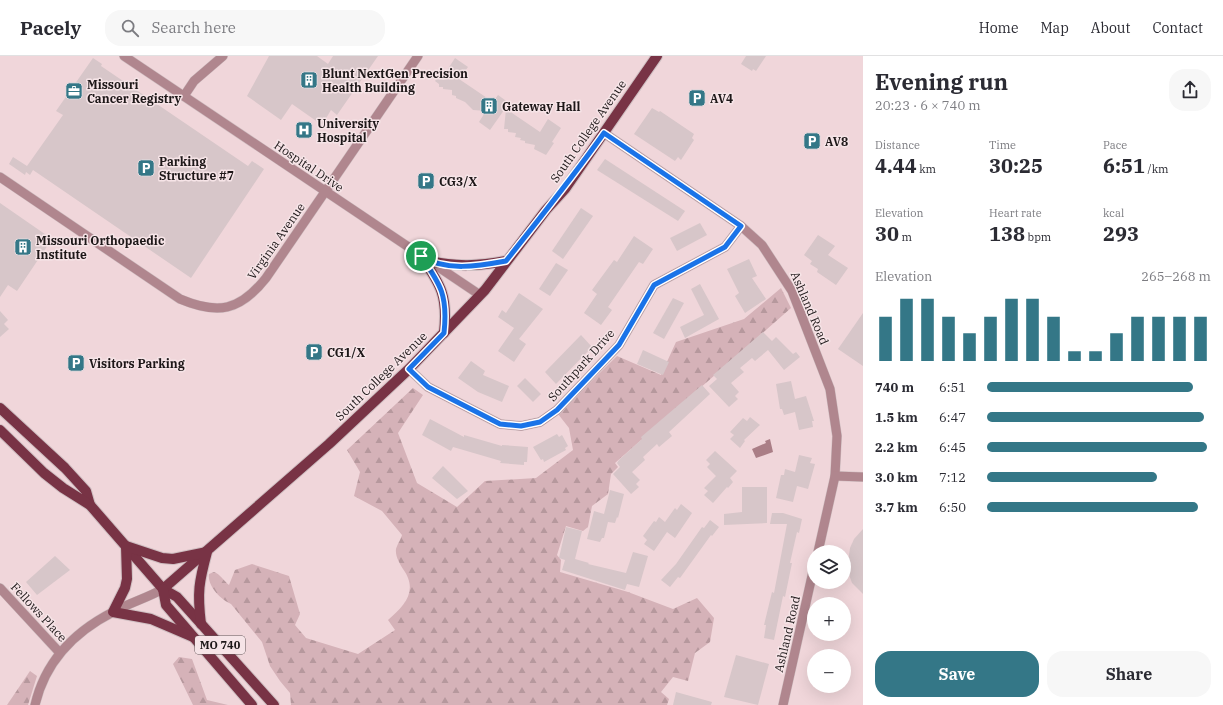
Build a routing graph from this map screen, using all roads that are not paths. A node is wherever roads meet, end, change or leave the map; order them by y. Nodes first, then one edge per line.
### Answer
1 (124, 56) edge
2 (223, 56) edge
3 (418, 56) edge
4 (657, 56) edge
5 (184, 96) junction
6 (604, 133) junction
7 (0, 177) edge
8 (325, 192) junction
9 (741, 226) junction
10 (425, 258) junction
11 (506, 261) junction
12 (480, 295) junction
13 (444, 333) junction
14 (409, 369) junction
15 (0, 408) edge
16 (0, 430) edge
17 (835, 476) junction
18 (863, 477) edge
19 (90, 505) junction
20 (820, 545) edge
21 (126, 546) junction
22 (207, 552) junction
23 (0, 588) edge
24 (164, 589) junction
25 (809, 589) edge
26 (113, 612) junction
27 (201, 624) junction
28 (193, 636) junction
29 (60, 653) junction
30 (34, 705) edge
31 (252, 705) edge
32 (274, 705) edge
33 (783, 705) edge

1 - 5 street, Hospital Drive
2 - 5 street
3 - 8 street, Virginia Avenue
4 - 6 main road, South College Avenue
5 - 8 street, Hospital Drive
6 - 9 street, Ashland Road
6 - 11 main road, South College Avenue
7 - 8 street, Virginia Avenue
8 - 10 street, Hospital Drive
9 - 14 street, Southpark Drive
9 - 17 street, Ashland Road
10 - 11 main road
10 - 12 street, Hospital Drive
10 - 13 main road
11 - 12 main road, South College Avenue
12 - 13 main road, South College Avenue
13 - 14 main road, South College Avenue
14 - 22 main road, South College Avenue
15 - 19 main road, MO 740
16 - 19 main road, MO 740
17 - 18 street
17 - 20 street, Ashland Road
19 - 21 main road, MO 740
21 - 22 main road
21 - 24 main road, MO 740
21 - 26 main road
22 - 24 main road, South College Avenue
22 - 27 main road
23 - 29 street, Fellows Place
24 - 26 street
24 - 27 main road, MO 740
24 - 28 main road, MO 740
25 - 33 street, Ashland Road
26 - 28 main road
26 - 29 street
27 - 32 main road, MO 740
28 - 31 main road, MO 740
29 - 30 street

